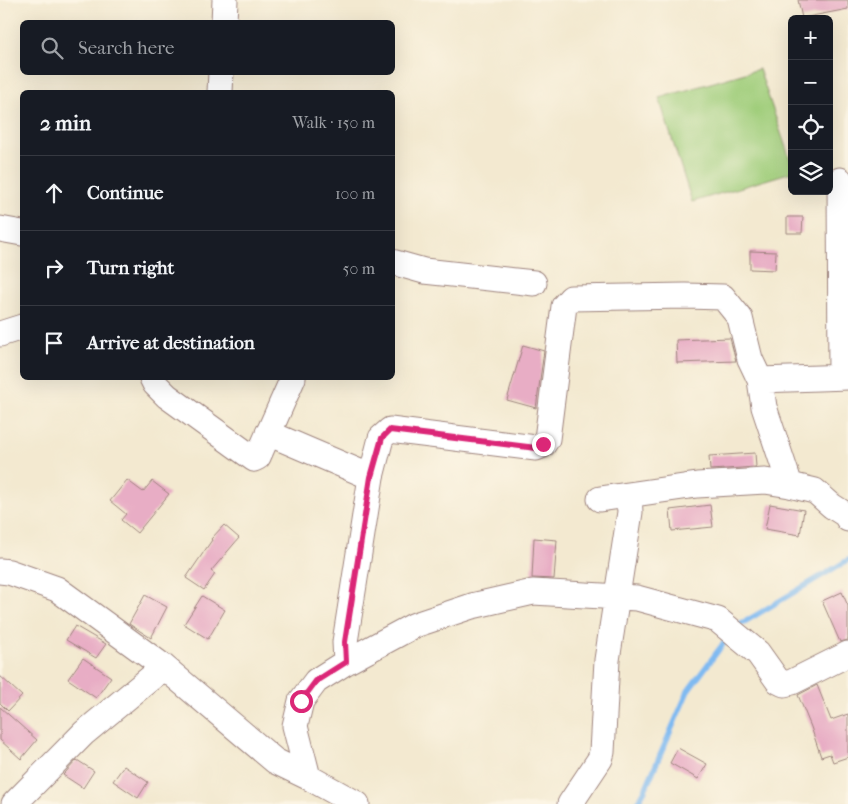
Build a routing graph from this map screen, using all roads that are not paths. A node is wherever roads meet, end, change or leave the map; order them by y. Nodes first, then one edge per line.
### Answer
1 (225, 0) edge
2 (224, 20) edge
3 (221, 75) edge
4 (220, 90) edge
5 (840, 180) dead end
6 (0, 229) edge
7 (20, 233) edge
8 (395, 263) edge
9 (534, 283) dead end
10 (20, 328) edge
11 (0, 334) edge
12 (845, 377) edge
13 (153, 380) edge
14 (292, 380) edge
15 (760, 380) junction
16 (268, 433) junction
17 (371, 477) junction
18 (790, 485) junction
19 (630, 496) junction
20 (600, 499) dead end
21 (848, 519) edge
22 (3, 577) edge
23 (617, 597) junction
24 (345, 654) junction
25 (848, 654) edge
26 (164, 667) junction
27 (304, 775) junction
28 (14, 804) edge
29 (357, 804) edge
30 (570, 804) edge

1 - 2 street
3 - 4 street
5 - 12 street
6 - 7 street
8 - 9 street
10 - 11 street
12 - 15 street
13 - 16 street
14 - 16 street
15 - 17 street
15 - 18 street
16 - 17 street
17 - 24 street
18 - 19 street
18 - 21 street
19 - 20 street
19 - 23 street
22 - 26 street
23 - 24 street
23 - 25 street
23 - 30 street
24 - 27 street
26 - 27 street
26 - 28 street
27 - 29 street

